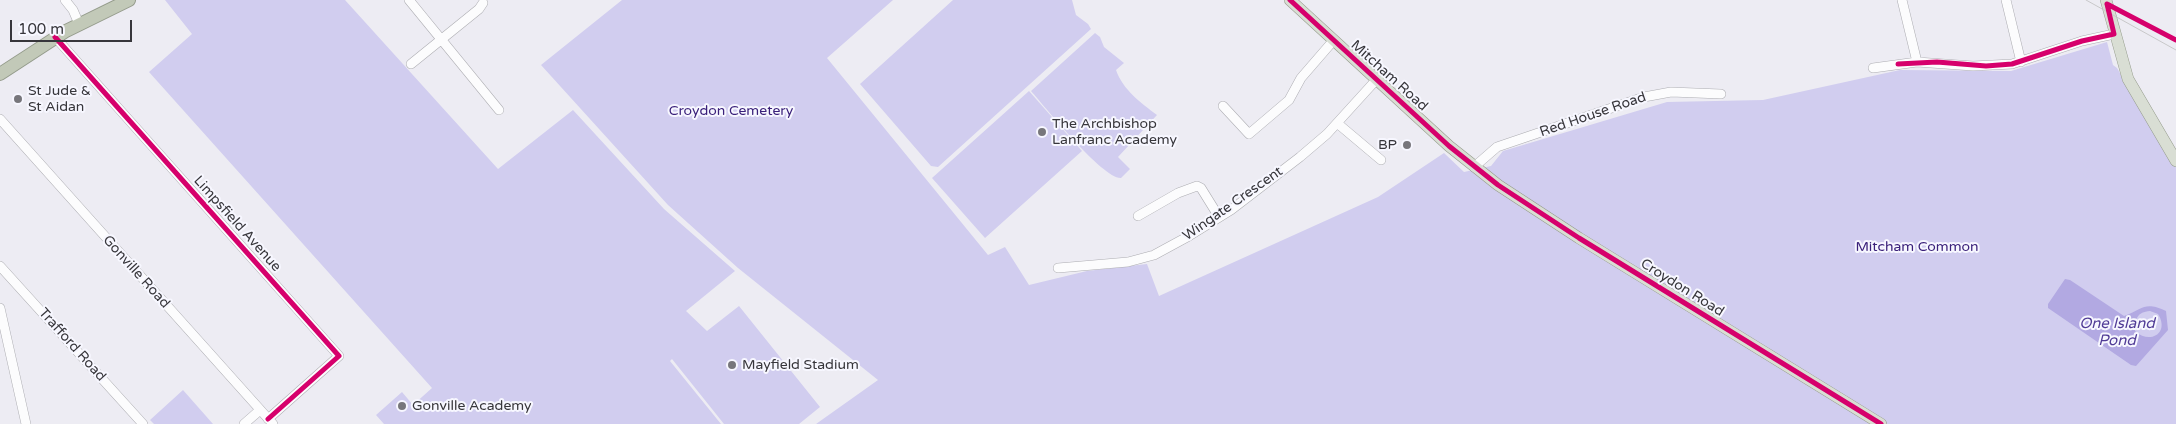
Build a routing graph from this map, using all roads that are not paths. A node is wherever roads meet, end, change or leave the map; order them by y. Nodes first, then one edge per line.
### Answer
1 (65, 0) edge
2 (129, 0) edge
3 (409, 0) edge
4 (1290, 0) edge
5 (1902, 0) edge
6 (2006, 0) edge
7 (2106, 0) edge
8 (484, 1) edge
9 (79, 24) junction
10 (2114, 34) junction
11 (55, 38) junction
12 (441, 40) junction
13 (1333, 41) junction
14 (1917, 62) junction
15 (2021, 62) junction
16 (411, 64) dead end
17 (1873, 68) dead end
18 (0, 74) edge
19 (1376, 79) junction
20 (1721, 94) dead end
21 (1224, 106) dead end
22 (499, 110) dead end
23 (0, 119) edge
24 (1337, 122) junction
25 (1381, 160) dead end
26 (2176, 161) edge
27 (1474, 167) junction
28 (1138, 216) dead end
29 (1219, 217) junction
30 (0, 266) edge
31 (1058, 268) dead end
32 (0, 308) edge
33 (260, 410) junction
34 (271, 422) edge
35 (246, 423) edge
36 (26, 424) edge
37 (143, 424) edge
38 (1880, 424) edge

1 - 9 street
2 - 9 highway
3 - 12 street
4 - 13 main road, Mitcham Road
5 - 14 street
6 - 15 street
7 - 10 main road
8 - 12 street
9 - 11 highway
10 - 15 street
10 - 26 main road
11 - 18 highway
11 - 34 street, Limpsfield Avenue
12 - 16 street
12 - 22 street
13 - 19 main road, Mitcham Road
13 - 21 street
14 - 15 street
14 - 17 street
19 - 24 street, Wingate Crescent
19 - 27 main road, Mitcham Road
20 - 27 street, Red House Road
23 - 33 street, Gonville Road
24 - 25 street
24 - 29 street, Wingate Crescent
27 - 38 main road, Croydon Road
28 - 29 street
29 - 31 street, Wingate Crescent
30 - 37 street, Trafford Road
32 - 36 street
33 - 34 street, Gonville Road
33 - 35 street

